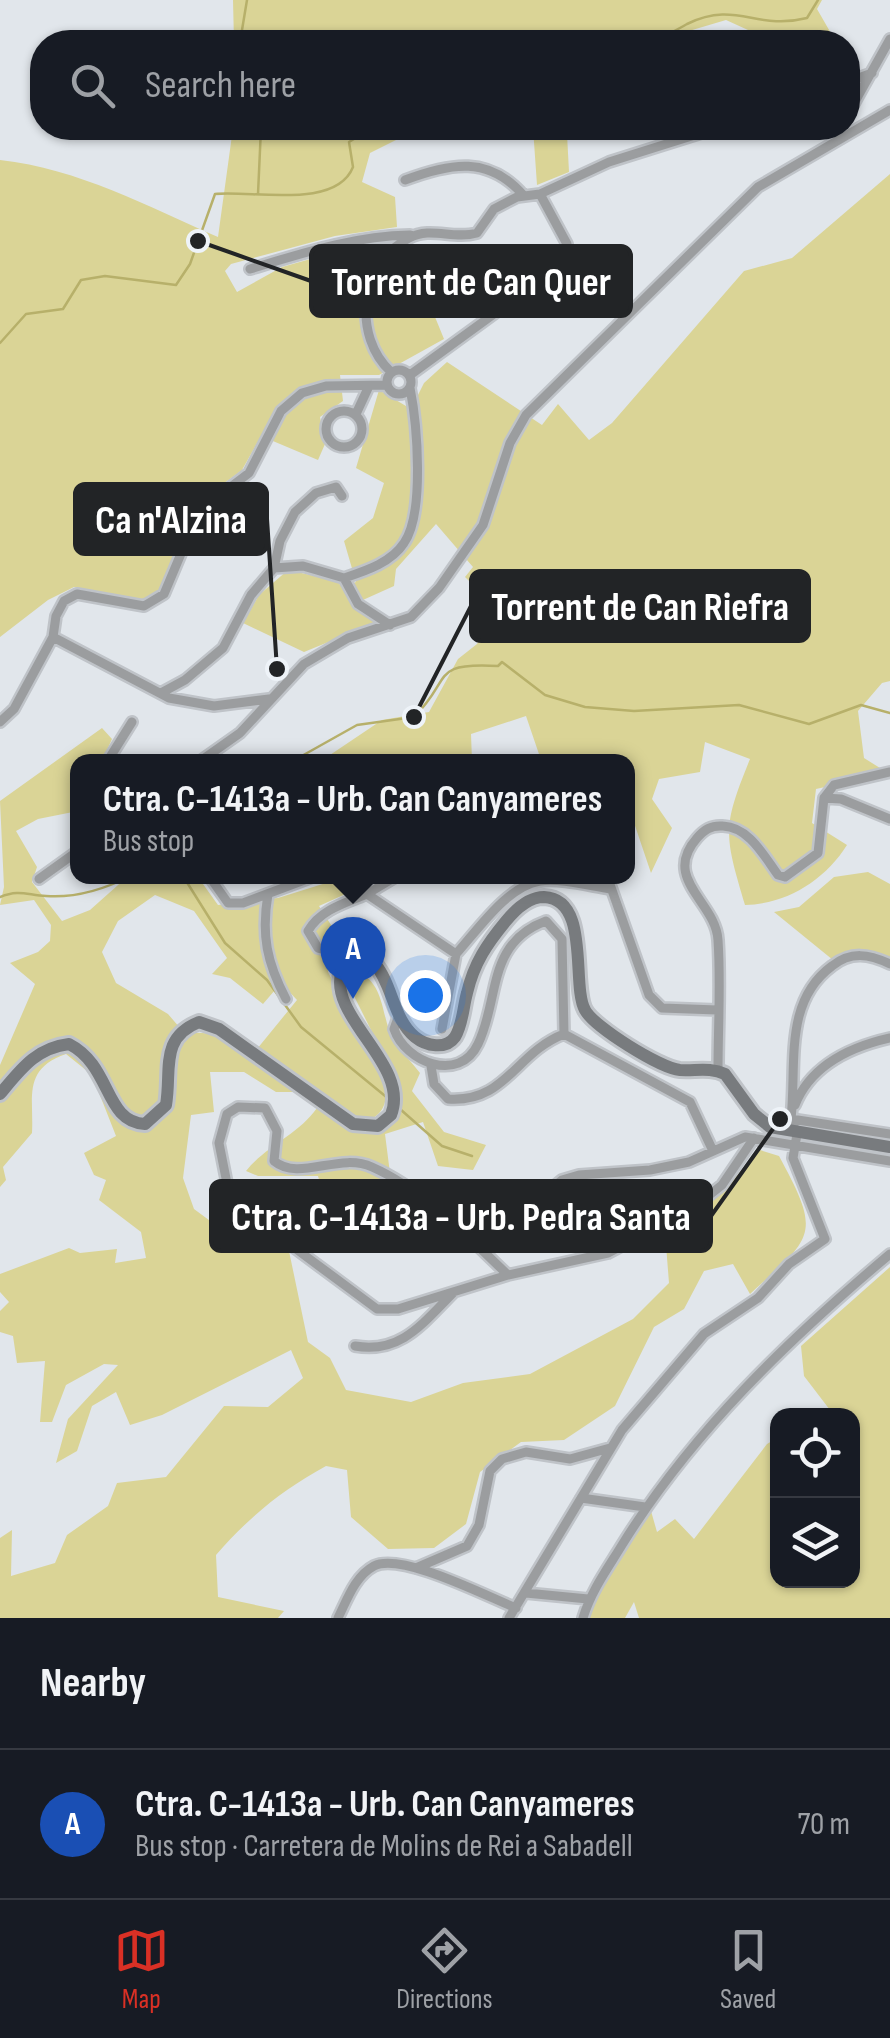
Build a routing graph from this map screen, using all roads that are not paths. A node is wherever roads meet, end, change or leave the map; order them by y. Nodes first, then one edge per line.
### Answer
1 (890, 39) edge
2 (872, 73) junction
3 (860, 78) edge
4 (860, 94) edge
5 (890, 110) edge
6 (860, 126) edge
7 (678, 140) edge
8 (835, 140) edge
9 (831, 142) joint
10 (405, 180) dead end
11 (540, 194) junction
12 (524, 196) junction
13 (418, 235) junction
14 (250, 269) dead end
15 (391, 372) junction
16 (410, 375) junction
17 (387, 384) junction
18 (368, 386) junction
19 (410, 388) junction
20 (356, 414) junction
21 (342, 496) dead end
22 (274, 568) junction
23 (344, 578) junction
24 (390, 625) junction
25 (53, 637) junction
26 (162, 694) junction
27 (272, 698) junction
28 (0, 722) edge
29 (132, 722) dead end
30 (112, 754) edge
31 (210, 754) edge
32 (890, 772) edge
33 (824, 798) junction
34 (890, 819) edge
35 (70, 857) edge
36 (39, 879) dead end
37 (215, 884) edge
38 (294, 884) edge
39 (365, 884) edge
40 (383, 884) edge
41 (532, 884) edge
42 (568, 884) edge
43 (610, 884) edge
44 (612, 889) junction
45 (268, 894) junction
46 (366, 894) junction
47 (338, 951) junction
48 (456, 954) junction
49 (360, 958) junction
50 (890, 964) edge
51 (344, 968) junction
52 (286, 1000) dead end
53 (717, 1010) junction
54 (399, 1015) junction
55 (442, 1028) dead end
56 (564, 1034) junction
57 (890, 1038) edge
58 (431, 1066) junction
59 (718, 1070) junction
60 (0, 1094) edge
61 (791, 1119) junction
62 (777, 1133) junction
63 (890, 1134) edge
64 (754, 1138) junction
65 (795, 1140) junction
66 (890, 1147) edge
67 (713, 1151) junction
68 (890, 1161) edge
69 (448, 1218) junction
70 (292, 1246) junction
71 (890, 1254) edge
72 (508, 1275) junction
73 (455, 1292) junction
74 (355, 1346) dead end
75 (610, 1448) junction
76 (581, 1498) junction
77 (645, 1508) junction
78 (416, 1568) junction
79 (526, 1592) junction
80 (588, 1600) junction
81 (516, 1608) junction
82 (339, 1618) edge
83 (509, 1618) edge
84 (583, 1618) edge

1 - 2 street
2 - 3 street
2 - 4 street
5 - 6 street
7 - 11 street
8 - 9 street
9 - 24 street
10 - 12 street
11 - 12 street
11 - 16 street
12 - 13 street
13 - 14 street
13 - 15 street
15 - 16 street
15 - 17 street
16 - 19 street
17 - 18 street
17 - 19 street
18 - 20 street
18 - 25 street
19 - 23 street
20 - 20 street
21 - 22 street
22 - 23 street
22 - 26 street
23 - 24 street
24 - 27 street
25 - 26 street
25 - 28 street
26 - 27 street
27 - 31 street
29 - 30 street
32 - 33 street
33 - 34 street
33 - 53 street
35 - 36 street
37 - 45 street
38 - 45 street
39 - 46 street
40 - 46 street
41 - 48 street
42 - 44 street
43 - 44 street
44 - 53 street
45 - 52 street
46 - 47 street
46 - 48 street
47 - 49 street
47 - 51 street
48 - 55 street
49 - 51 main road
49 - 54 main road
50 - 61 street
51 - 60 main road
53 - 59 street
54 - 58 street
54 - 59 main road
56 - 58 street
56 - 58 street
56 - 67 street
57 - 61 street
59 - 62 main road
61 - 62 street
61 - 63 street
61 - 65 street
62 - 64 street
62 - 65 main road
64 - 67 street
64 - 72 street
65 - 66 main road
65 - 68 street
65 - 75 street
67 - 69 street
69 - 70 street
69 - 70 street
69 - 72 street
70 - 73 street
71 - 77 street
72 - 73 street
73 - 74 street
75 - 76 street
75 - 78 street
76 - 77 street
76 - 79 street
77 - 80 street
78 - 81 street
78 - 82 street
79 - 80 street
79 - 81 street
80 - 84 street
81 - 83 street

